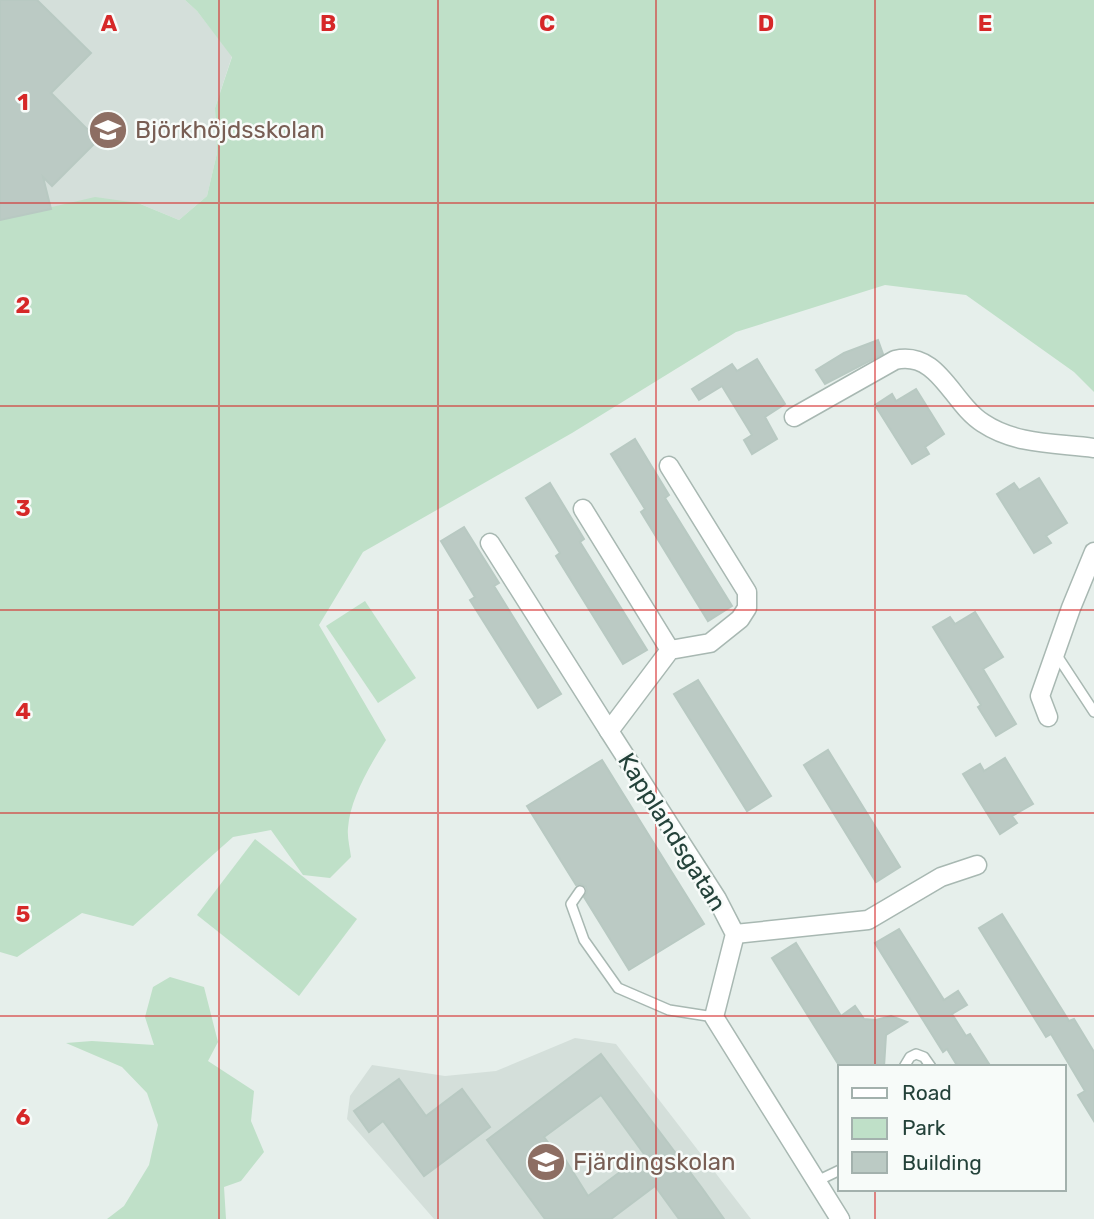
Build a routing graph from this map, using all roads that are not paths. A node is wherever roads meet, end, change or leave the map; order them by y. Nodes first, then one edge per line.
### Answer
1 (794, 417) dead end
2 (1094, 448) edge
3 (669, 466) dead end
4 (583, 509) dead end
5 (490, 543) dead end
6 (1094, 552) edge
7 (670, 650) junction
8 (1056, 654) junction
9 (1094, 712) edge
10 (1048, 717) dead end
11 (609, 731) junction
12 (977, 865) dead end
13 (580, 891) dead end
14 (735, 934) junction
15 (714, 1017) junction
16 (905, 1065) edge
17 (930, 1065) edge
18 (838, 1171) edge
19 (817, 1181) junction
20 (840, 1219) edge

1 - 2 street
3 - 7 street
4 - 7 street
5 - 11 street, Kapplandsgatan
6 - 8 street
7 - 11 street, Kapplandsgatan
8 - 9 lane
8 - 10 street
11 - 14 street, Kapplandsgatan
12 - 14 street, Kapplandsgatan
13 - 15 lane
14 - 15 street, Kapplandsgatan
15 - 19 street
16 - 17 lane
18 - 19 lane
19 - 20 street

